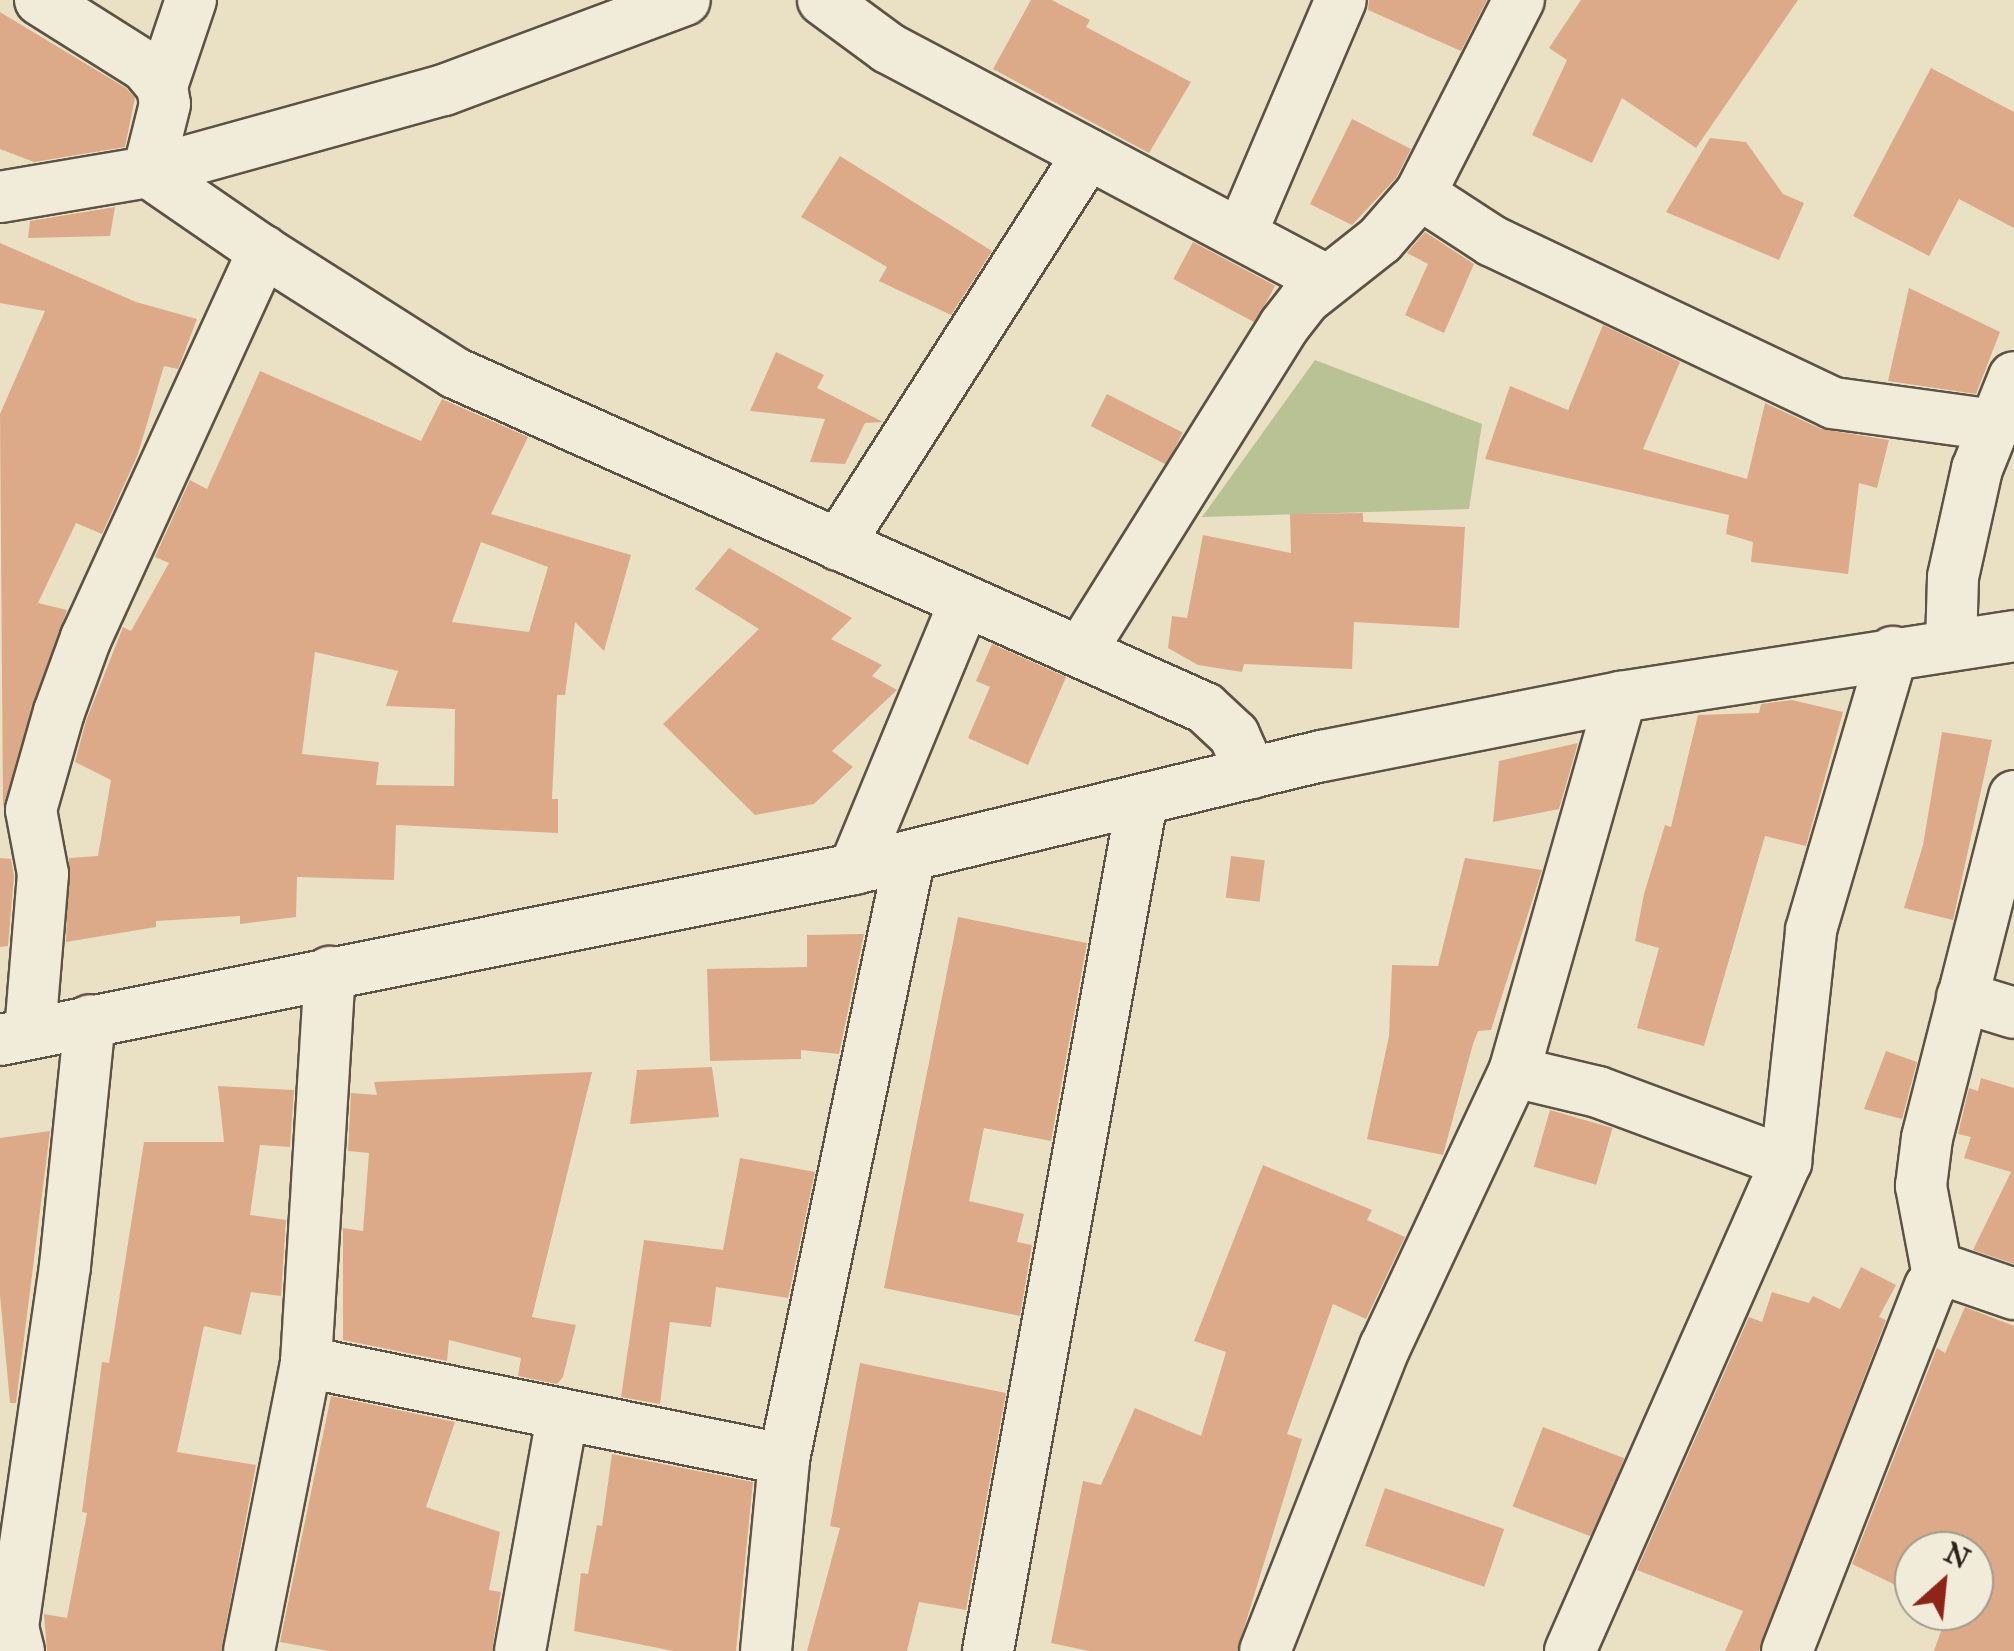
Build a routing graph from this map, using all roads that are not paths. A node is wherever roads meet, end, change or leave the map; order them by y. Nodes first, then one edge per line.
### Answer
1 (40, 0) edge
2 (192, 0) edge
3 (686, 0) edge
4 (823, 0) edge
5 (1341, 0) edge
6 (1518, 0) edge
7 (162, 86) junction
8 (1088, 154) junction
9 (148, 172) junction
10 (1420, 194) junction
11 (0, 197) edge
12 (1241, 234) junction
13 (263, 251) junction
14 (1327, 280) junction
15 (2014, 376) edge
16 (1994, 425) junction
17 (838, 545) junction
18 (965, 601) junction
19 (2014, 636) edge
20 (1951, 644) junction
21 (1081, 651) junction
22 (1893, 652) junction
23 (1621, 696) junction
24 (1251, 773) junction
25 (2014, 796) edge
26 (1142, 801) junction
27 (910, 856) junction
28 (854, 868) junction
29 (330, 972) junction
30 (1962, 997) junction
31 (2014, 1013) edge
32 (90, 1020) junction
33 (15, 1036) edge
34 (1514, 1072) junction
35 (1786, 1162) junction
36 (1938, 1276) junction
37 (2014, 1294) edge
38 (306, 1362) junction
39 (562, 1417) junction
40 (20, 1437) edge
41 (784, 1459) junction
42 (19, 1651) edge
43 (249, 1651) edge
44 (520, 1651) edge
45 (766, 1651) edge
46 (988, 1651) edge
47 (1265, 1651) edge
48 (1570, 1651) edge
49 (1787, 1651) edge

1 - 7 street
2 - 7 street
3 - 9 street
4 - 8 street
5 - 12 street
6 - 10 street
7 - 9 street
8 - 12 street
8 - 17 street
9 - 11 street
9 - 13 street
10 - 14 street
10 - 16 street
12 - 14 street
13 - 17 street
13 - 33 street
14 - 21 street
15 - 16 street
16 - 20 street
17 - 18 street
18 - 21 street
18 - 28 street
19 - 20 street
20 - 22 street
21 - 24 street
22 - 23 street
22 - 35 street
23 - 24 street
23 - 34 street
24 - 26 street
25 - 30 street
26 - 27 street
26 - 46 street
27 - 28 street
27 - 41 street
28 - 29 street
29 - 32 street
29 - 38 street
30 - 31 street
30 - 36 street
32 - 33 street
32 - 40 street
34 - 35 street
34 - 47 street
35 - 48 street
36 - 37 street
36 - 49 street
38 - 39 street
38 - 43 street
39 - 41 street
39 - 44 street
40 - 42 street
41 - 45 street

